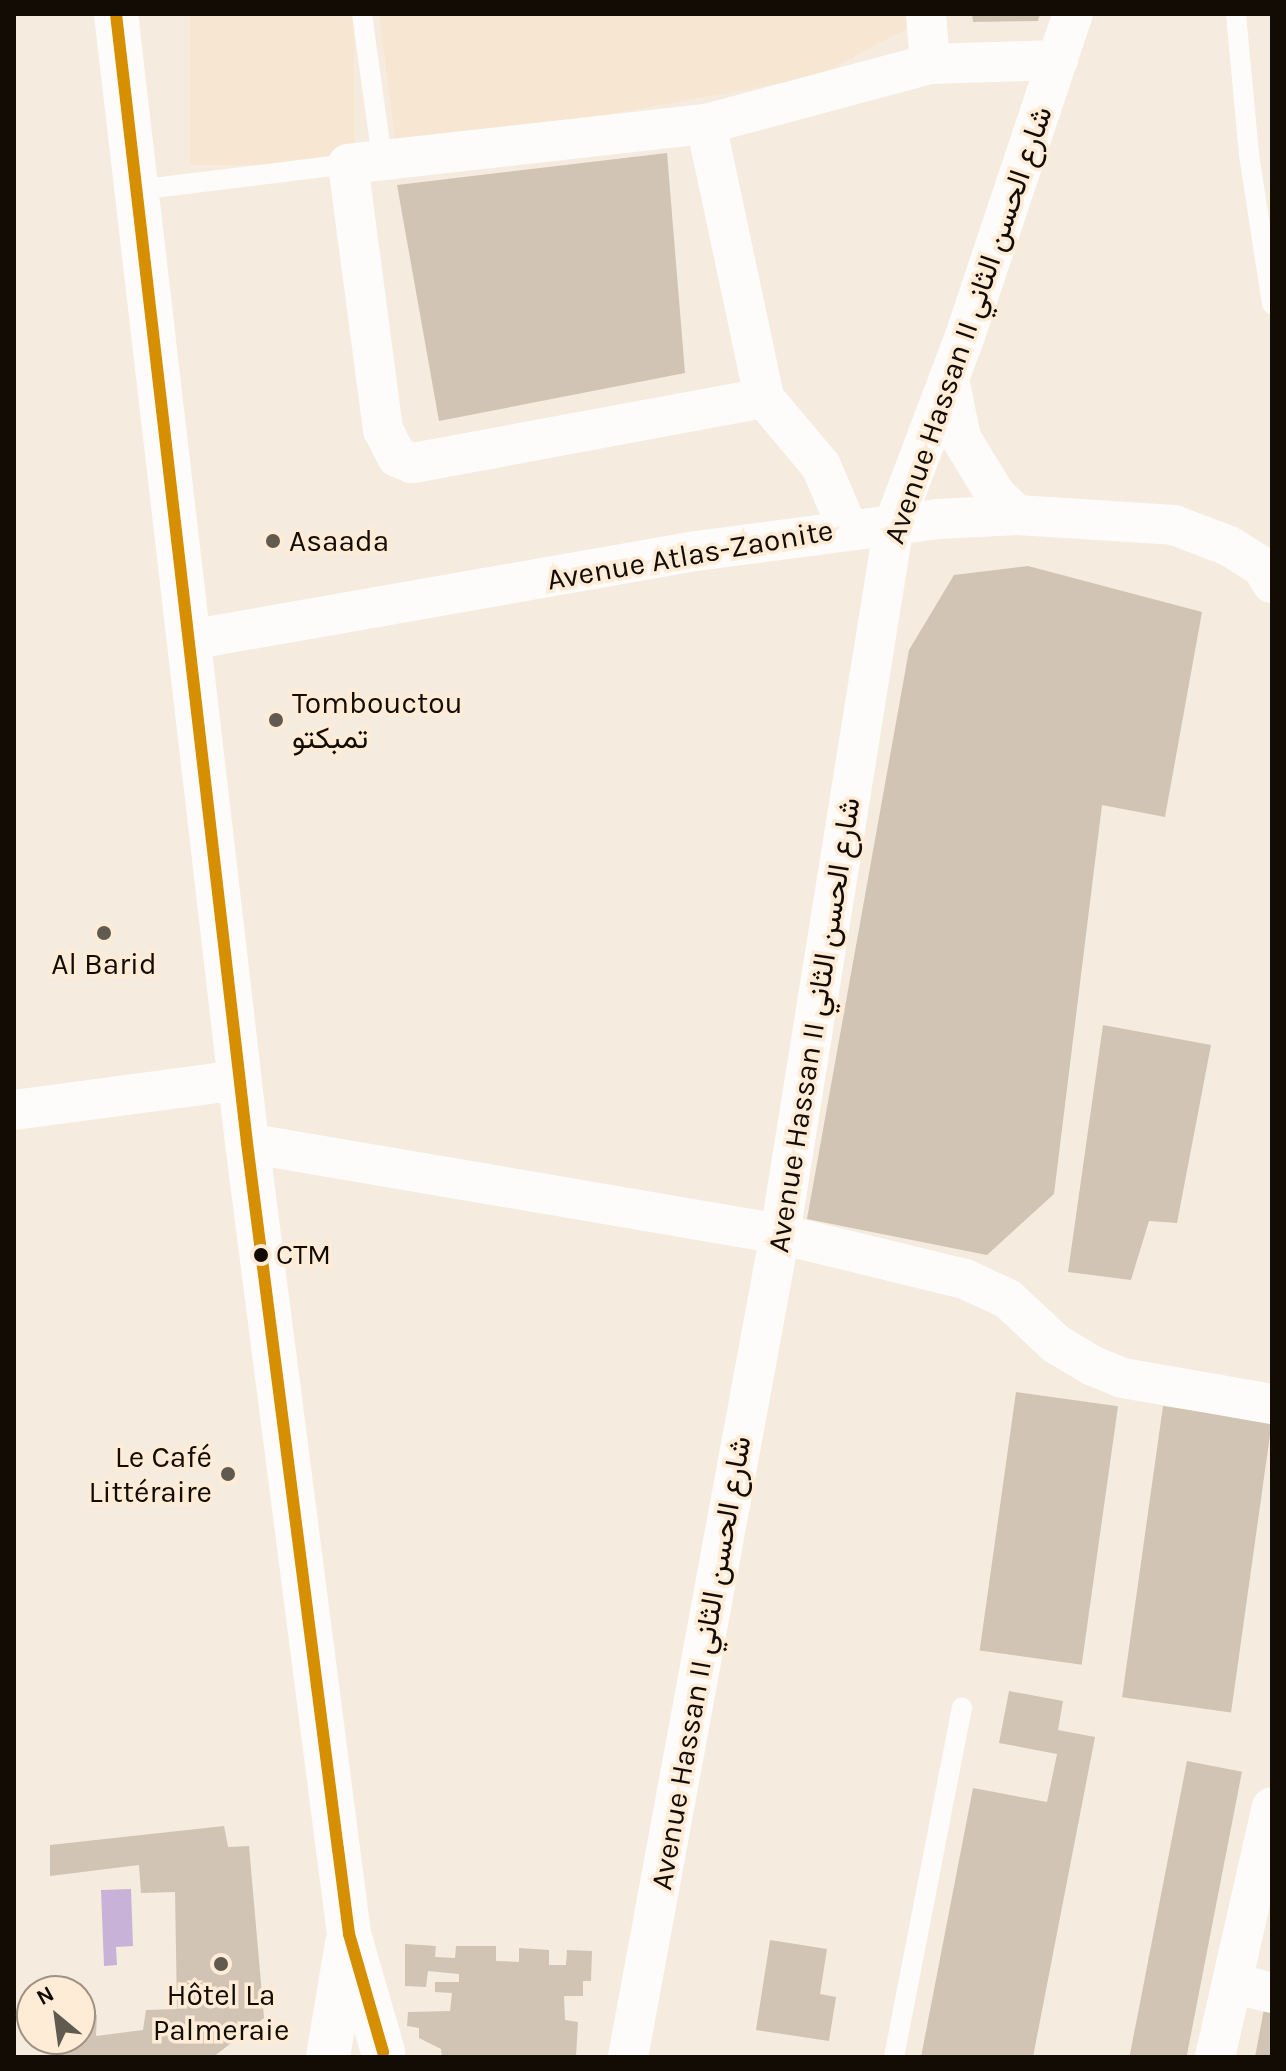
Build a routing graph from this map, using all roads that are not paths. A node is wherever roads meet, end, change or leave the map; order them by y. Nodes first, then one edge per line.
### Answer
1 (116, 14) edge
2 (362, 14) edge
3 (926, 14) edge
4 (1073, 14) edge
5 (1236, 14) edge
6 (1058, 60) junction
7 (930, 64) junction
8 (706, 124) junction
9 (365, 161) junction
10 (137, 190) junction
11 (1272, 304) edge
12 (949, 379) junction
13 (764, 398) junction
14 (1017, 515) junction
15 (894, 524) junction
16 (847, 527) junction
17 (1269, 568) edge
18 (189, 640) junction
19 (240, 1080) junction
20 (14, 1110) edge
21 (247, 1143) junction
22 (780, 1234) junction
23 (1272, 1404) edge
24 (962, 1708) dead end
25 (1272, 1807) edge
26 (349, 1934) junction
27 (1232, 1983) junction
28 (1272, 1993) edge
29 (376, 2055) edge
30 (328, 2057) edge
31 (628, 2057) edge
32 (894, 2057) edge
33 (1215, 2057) edge

1 - 10 main road
2 - 9 lane
3 - 7 street
4 - 6 street, Avenue Hassan II شارع الحسن الثاني
5 - 11 lane
6 - 7 street
6 - 12 street, Avenue Hassan II شارع الحسن الثاني
7 - 8 street
8 - 9 street
8 - 13 street
9 - 10 lane
9 - 13 street
10 - 18 main road
12 - 14 street
12 - 15 street, Avenue Hassan II شارع الحسن الثاني
13 - 16 street
14 - 15 street, Avenue Atlas-Zaonite
14 - 17 street, Avenue Atlas-Zaonite
15 - 16 street, Avenue Atlas-Zaonite
15 - 22 street, Avenue Hassan II شارع الحسن الثاني
16 - 18 street, Avenue Atlas-Zaonite
18 - 19 main road
19 - 20 street
19 - 21 main road
21 - 22 street
21 - 26 main road
22 - 23 street
22 - 31 street, Avenue Hassan II شارع الحسن الثاني
24 - 32 lane
25 - 27 street
26 - 29 main road
26 - 30 main road
27 - 28 street
27 - 33 street

